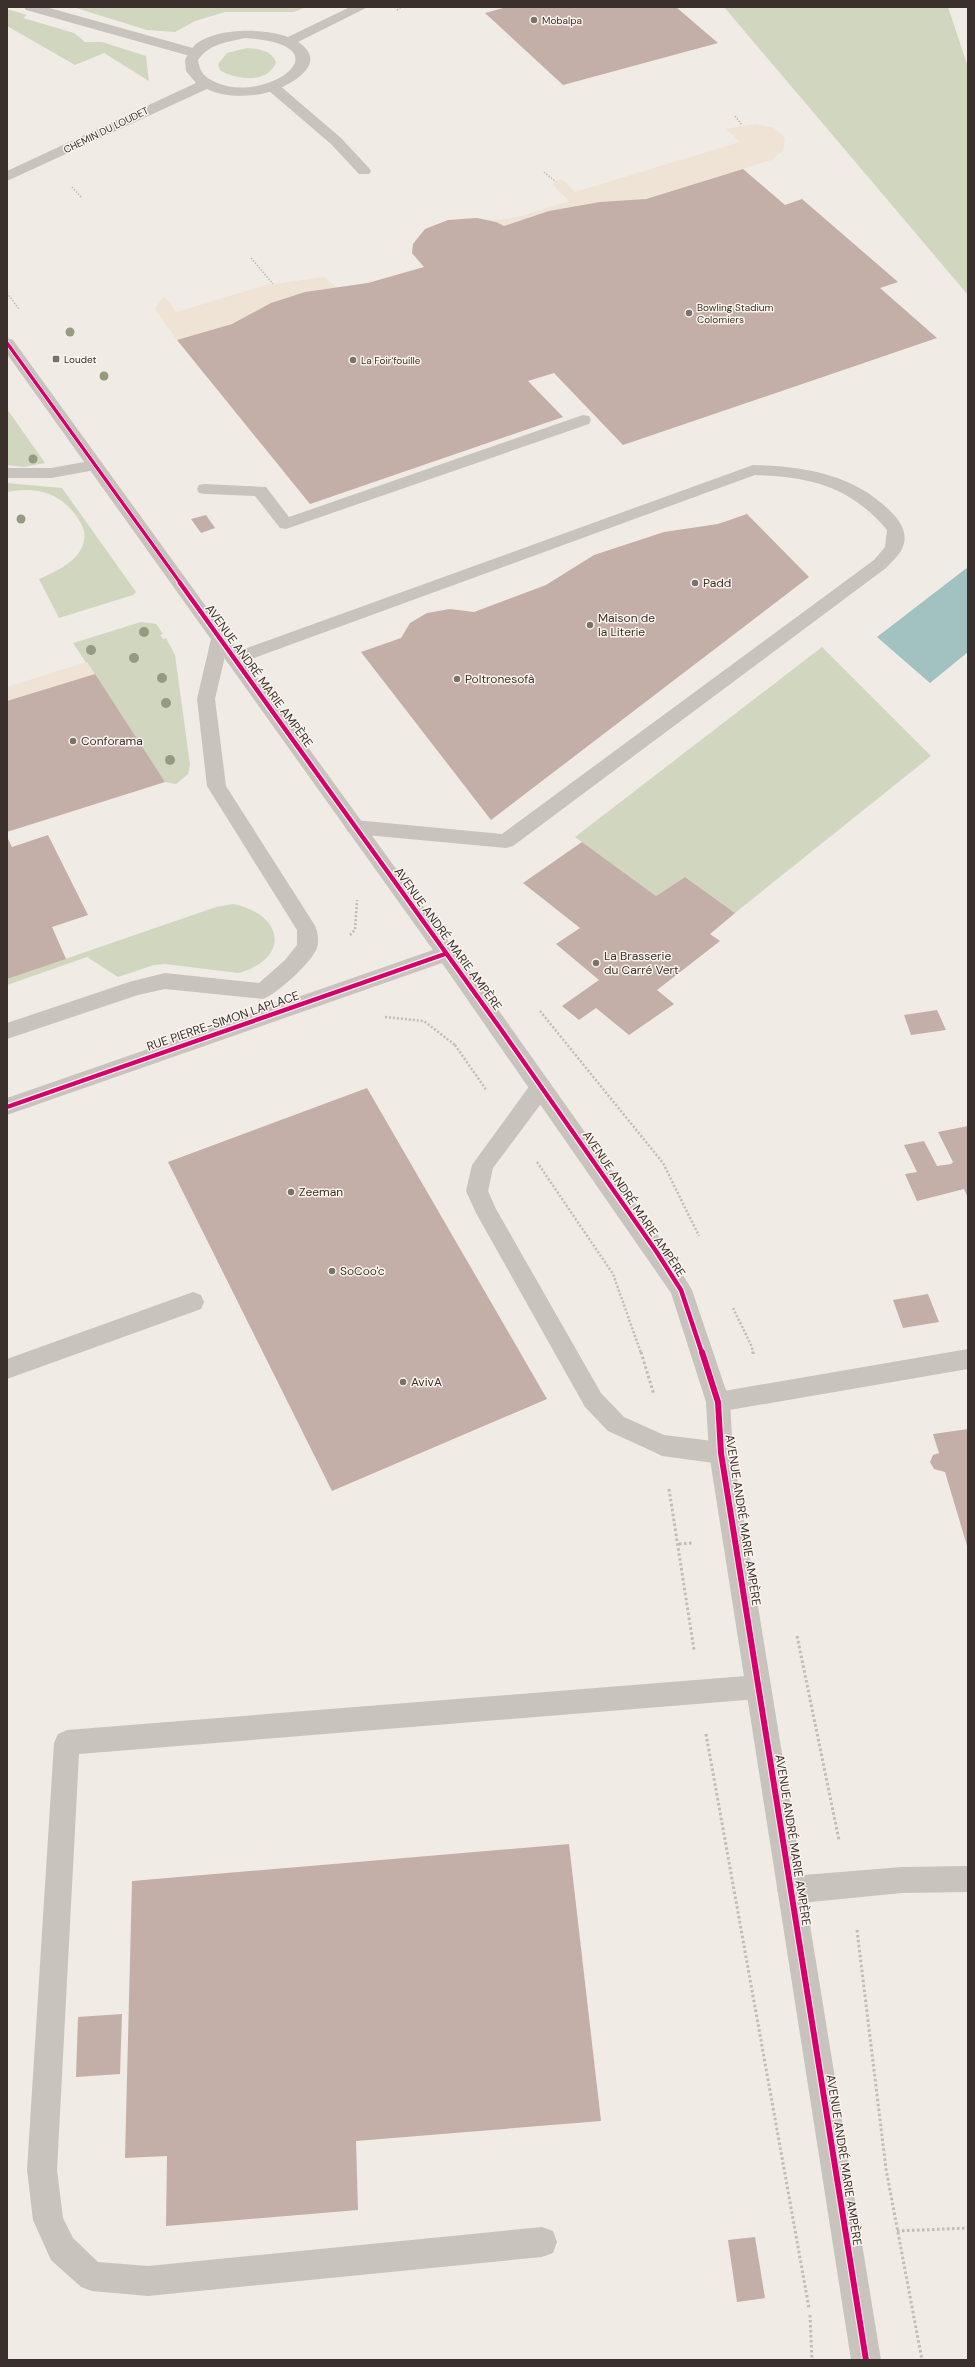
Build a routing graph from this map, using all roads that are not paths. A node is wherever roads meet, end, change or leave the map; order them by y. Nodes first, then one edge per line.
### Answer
1 (32, 7) edge
2 (361, 7) edge
3 (288, 42) junction
4 (194, 53) junction
5 (206, 84) junction
6 (273, 87) junction
7 (364, 171) dead end
8 (7, 177) edge
9 (7, 343) edge
10 (583, 420) dead end
11 (95, 465) junction
12 (7, 473) edge
13 (205, 489) dead end
14 (220, 639) junction
15 (234, 659) junction
16 (355, 827) junction
17 (445, 954) junction
18 (263, 991) junction
19 (276, 1013) junction
20 (7, 1031) edge
21 (541, 1087) junction
22 (7, 1107) edge
23 (193, 1302) dead end
24 (968, 1359) edge
25 (7, 1369) edge
26 (718, 1402) junction
27 (720, 1453) junction
28 (758, 1687) junction
29 (968, 1879) edge
30 (791, 1890) junction
31 (542, 2242) dead end
32 (866, 2360) edge

1 - 4 street
2 - 3 street
3 - 4 street
3 - 6 street
4 - 5 street
5 - 6 street
5 - 8 street, CHEMIN DU LOUDET
6 - 7 street
9 - 11 street, AVENUE ANDRÉ MARIE AMPÈRE
10 - 13 street
11 - 12 street
11 - 14 street, AVENUE ANDRÉ MARIE AMPÈRE
14 - 15 street, AVENUE ANDRÉ MARIE AMPÈRE
14 - 18 street
15 - 16 street, AVENUE ANDRÉ MARIE AMPÈRE
15 - 16 street
16 - 17 street, AVENUE ANDRÉ MARIE AMPÈRE
17 - 19 street, RUE PIERRE-SIMON LAPLACE
17 - 21 street, AVENUE ANDRÉ MARIE AMPÈRE
18 - 19 street
18 - 20 street
19 - 22 street, RUE PIERRE-SIMON LAPLACE
21 - 26 street, AVENUE ANDRÉ MARIE AMPÈRE
21 - 27 street
23 - 25 street
24 - 26 street
26 - 27 street, AVENUE ANDRÉ MARIE AMPÈRE
27 - 28 street, AVENUE ANDRÉ MARIE AMPÈRE
28 - 30 street, AVENUE ANDRÉ MARIE AMPÈRE
28 - 31 street
29 - 30 street
30 - 32 street, AVENUE ANDRÉ MARIE AMPÈRE

